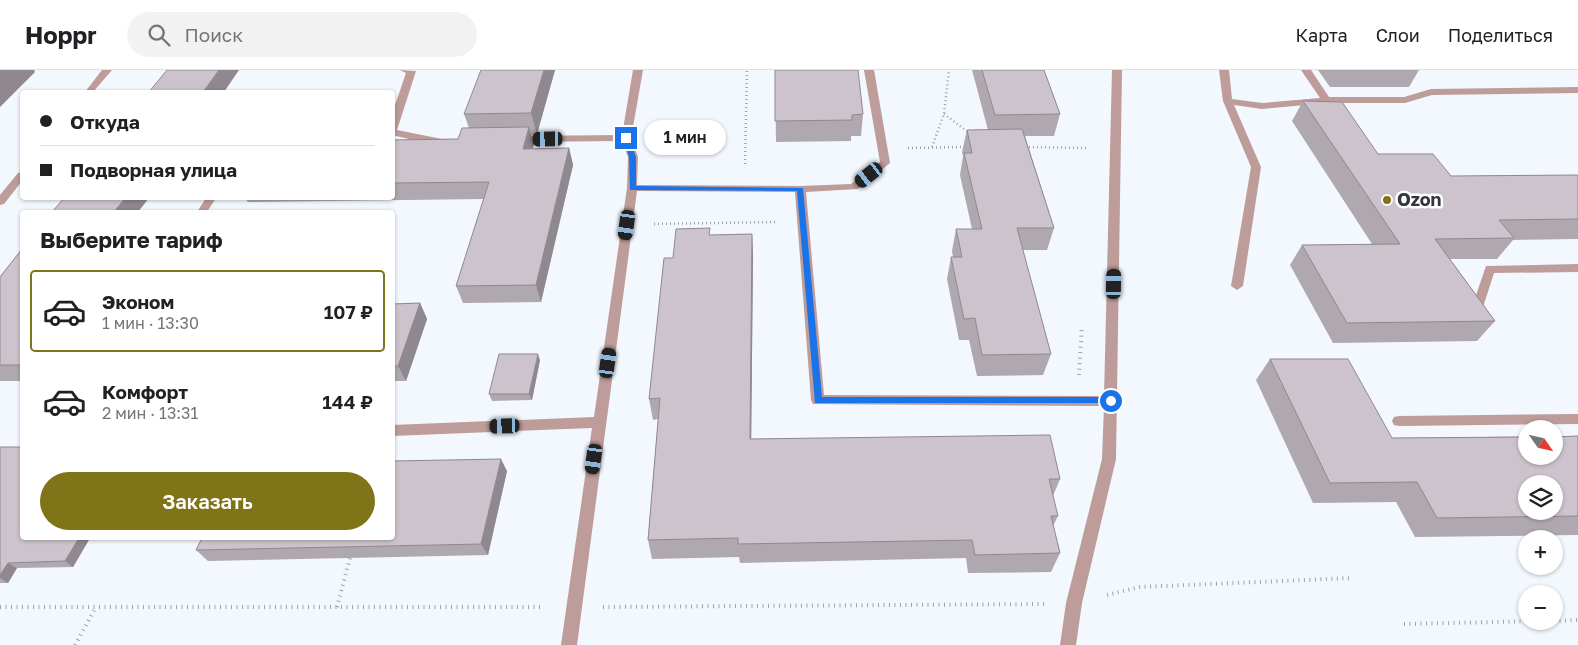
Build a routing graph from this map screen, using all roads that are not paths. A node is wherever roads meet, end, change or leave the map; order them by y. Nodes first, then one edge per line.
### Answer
1 (107, 70) edge
2 (405, 70) edge
3 (638, 70) edge
4 (869, 70) edge
5 (1117, 70) edge
6 (1224, 70) edge
7 (1306, 70) edge
8 (91, 90) edge
9 (1578, 90) edge
10 (1326, 100) junction
11 (1228, 101) junction
12 (395, 122) edge
13 (395, 132) edge
14 (626, 138) junction
15 (450, 140) edge
16 (509, 140) edge
17 (20, 178) edge
18 (632, 188) junction
19 (11, 189) junction
20 (20, 189) edge
21 (800, 189) junction
22 (0, 202) edge
23 (1578, 268) edge
24 (1237, 286) dead end
25 (1479, 304) edge
26 (1111, 401) junction
27 (1578, 419) edge
28 (1399, 421) dead end
29 (599, 422) junction
30 (395, 431) edge
31 (569, 645) edge
32 (1068, 645) edge

1 - 8 street
2 - 12 street
3 - 14 street
4 - 21 street
5 - 26 street
6 - 11 street
7 - 10 street
9 - 10 street
10 - 11 street
11 - 24 street
13 - 15 street
14 - 16 street
14 - 18 street
17 - 19 street
18 - 21 street
18 - 29 street
19 - 20 street
19 - 22 street
21 - 26 street
23 - 25 street
26 - 32 street
27 - 28 street
29 - 30 street
29 - 31 street

